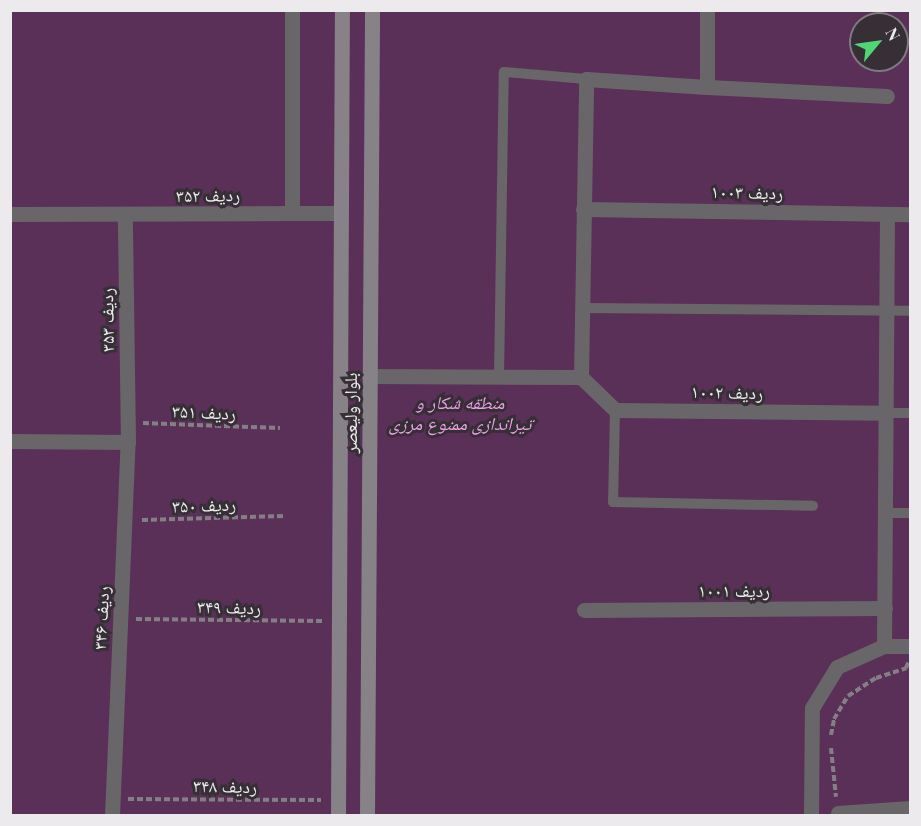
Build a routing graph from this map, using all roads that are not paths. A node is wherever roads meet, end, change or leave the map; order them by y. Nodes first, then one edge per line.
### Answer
1 (292, 10) edge
2 (342, 10) edge
3 (372, 10) edge
4 (707, 10) edge
5 (586, 79) junction
6 (707, 87) junction
7 (887, 96) dead end
8 (583, 209) junction
9 (292, 213) junction
10 (341, 213) junction
11 (10, 214) edge
12 (887, 214) junction
13 (910, 214) edge
14 (125, 216) junction
15 (582, 308) junction
16 (887, 310) junction
17 (910, 311) edge
18 (369, 376) junction
19 (499, 376) junction
20 (581, 377) junction
21 (615, 410) junction
22 (886, 413) junction
23 (910, 413) edge
24 (128, 423) joint
25 (10, 441) edge
26 (128, 442) junction
27 (813, 506) dead end
28 (885, 513) junction
29 (910, 513) edge
30 (885, 608) junction
31 (584, 610) dead end
32 (884, 646) junction
33 (910, 646) edge
34 (338, 808) edge
35 (910, 808) edge
36 (838, 813) road end
37 (112, 816) edge
38 (367, 816) edge
39 (812, 816) edge

1 - 9 street
2 - 10 street, بلوار ولیعصر
3 - 18 street, بلوار ولیعصر
4 - 6 street
5 - 6 street
5 - 8 street
5 - 19 lane
6 - 7 street
8 - 12 street, ردیف ۱۰۰۳
8 - 15 street
9 - 10 street, ردیف ۳۵۲
9 - 14 street, ردیف ۳۵۲
10 - 34 street, بلوار ولیعصر
11 - 14 street, ردیف ۳۵۲
12 - 13 street, ردیف ۱۰۰۳
12 - 16 street
14 - 24 street, ردیف ۳۵۳
15 - 16 lane
15 - 20 street
16 - 17 lane
16 - 22 street
18 - 19 street
18 - 38 street, بلوار ولیعصر
19 - 20 street
20 - 21 street
21 - 22 street, ردیف ۱۰۰۲
21 - 27 lane
22 - 23 lane
22 - 28 street
24 - 26 street, ردیف ۳۴۶
25 - 26 street
26 - 37 street, ردیف ۳۴۶
28 - 29 lane
28 - 30 street
30 - 31 street, ردیف ۱۰۰۱
30 - 32 street
32 - 33 street
32 - 39 street
35 - 36 street

